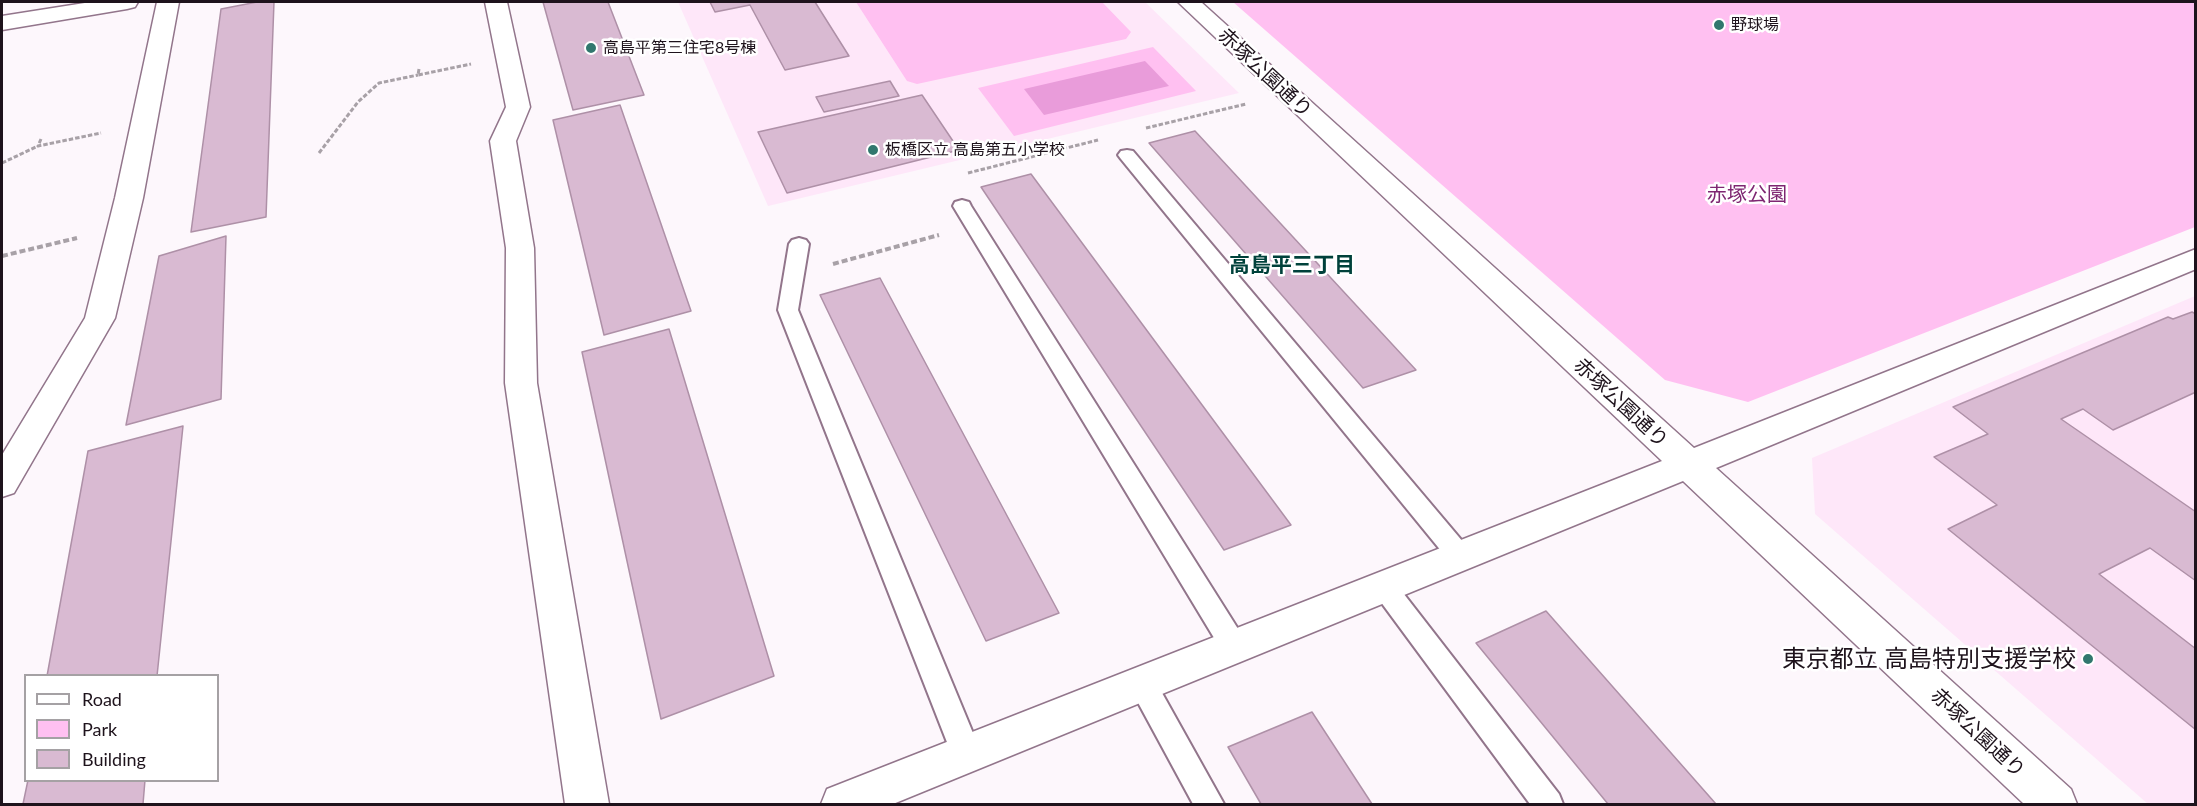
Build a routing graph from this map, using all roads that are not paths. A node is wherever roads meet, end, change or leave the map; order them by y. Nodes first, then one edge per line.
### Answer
1 (127, 2) edge
2 (168, 2) edge
3 (496, 2) edge
4 (1189, 2) edge
5 (2, 23) edge
6 (1127, 155) dead end
7 (968, 216) road end
8 (799, 244) dead end
9 (2196, 258) edge
10 (1688, 465) junction
11 (2, 484) edge
12 (1460, 556) junction
13 (1384, 587) junction
14 (1235, 648) junction
15 (1142, 684) junction
16 (967, 755) junction
17 (851, 803) edge
18 (587, 804) edge
19 (1209, 804) edge
20 (1548, 804) edge
21 (2055, 804) edge

1 - 5 street
2 - 11 street
3 - 18 street
4 - 10 street, 赤塚公園通り
6 - 12 lane
7 - 14 lane
8 - 16 lane
9 - 10 street
10 - 12 street
10 - 21 street, 赤塚公園通り
12 - 13 street
13 - 14 street
13 - 20 lane
14 - 15 street
15 - 16 street
15 - 19 lane
16 - 17 street

